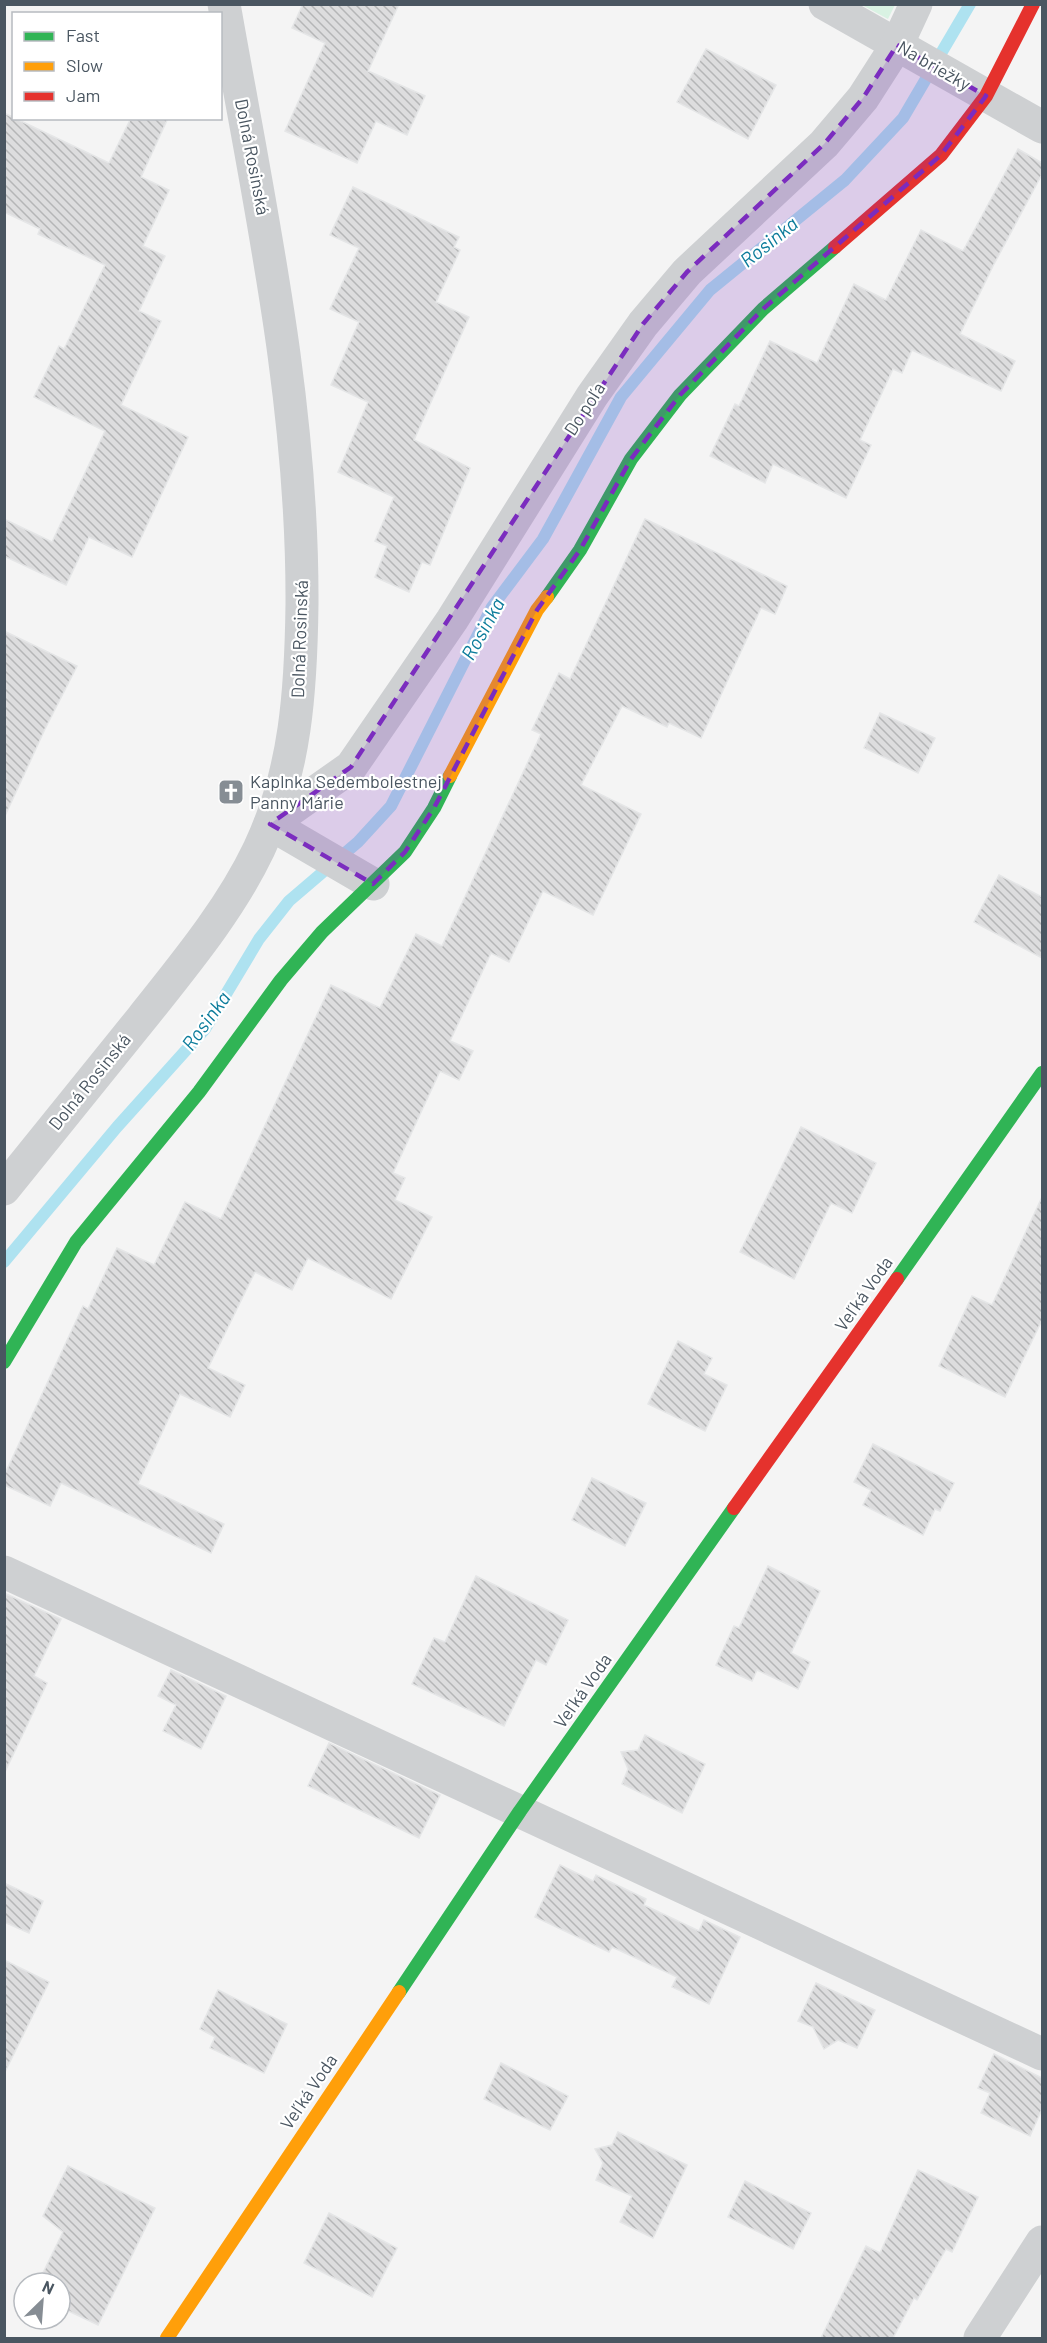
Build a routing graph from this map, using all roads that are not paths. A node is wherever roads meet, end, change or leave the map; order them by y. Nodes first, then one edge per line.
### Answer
1 (224, 4) edge
2 (825, 4) edge
3 (916, 4) edge
4 (1033, 4) edge
5 (910, 52) junction
6 (986, 96) junction
7 (1042, 127) edge
8 (270, 824) junction
9 (351, 871) junction
10 (1042, 1073) edge
11 (4, 1189) edge
12 (4, 1362) edge
13 (4, 1572) edge
14 (520, 1811) junction
15 (1042, 2054) edge
16 (1042, 2242) edge
17 (167, 2338) edge
18 (981, 2338) edge

1 - 8 street, Dolná Rosinská
2 - 5 street, Na briežky
3 - 5 street, Do poľa
4 - 6 street
5 - 6 street, Na briežky
5 - 8 street, Do poľa
6 - 7 street, Na briežky
6 - 9 street
8 - 9 street
8 - 11 street, Dolná Rosinská
9 - 12 street
10 - 14 street, Veľká Voda
13 - 14 street
14 - 15 street
14 - 17 street, Veľká Voda
16 - 18 street

